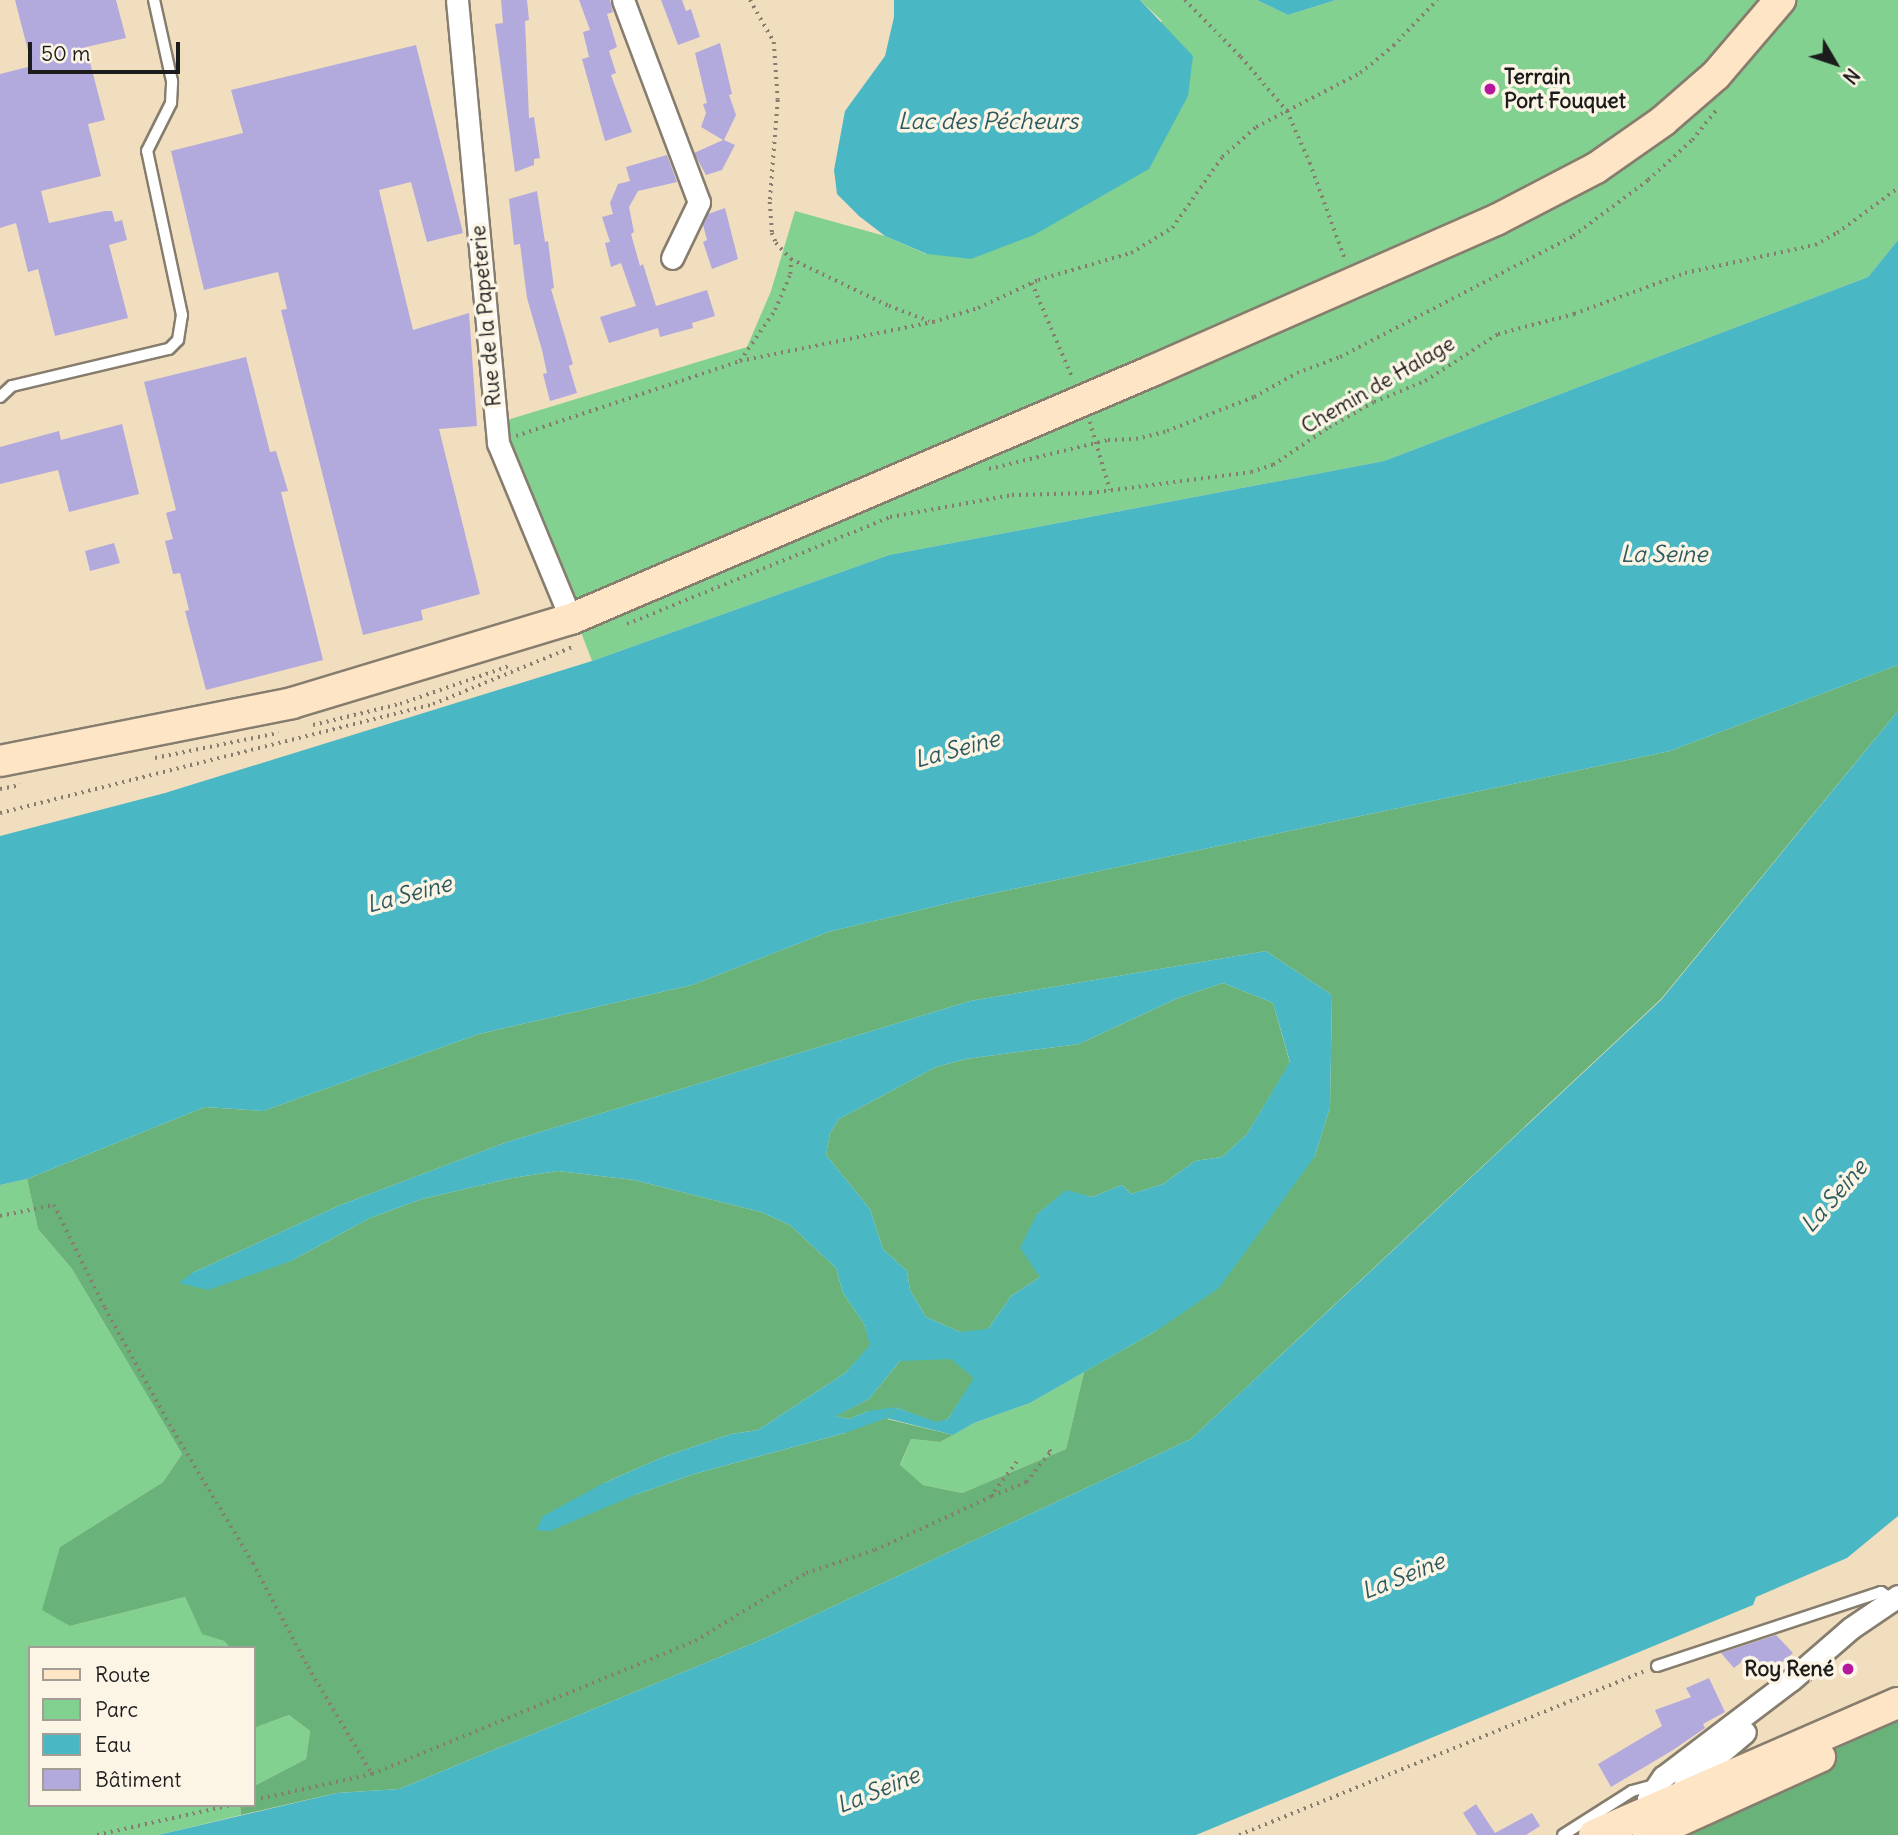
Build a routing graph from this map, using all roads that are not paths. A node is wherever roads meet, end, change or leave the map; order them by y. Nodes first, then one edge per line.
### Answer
1 (154, 0) edge
2 (457, 0) edge
3 (623, 0) edge
4 (1780, 0) edge
5 (672, 258) dead end
6 (0, 397) edge
7 (571, 619) junction
8 (0, 761) edge
9 (1894, 1600) edge
10 (1657, 1666) road end
11 (1898, 1703) edge
12 (1898, 1716) edge
13 (1706, 1767) junction
14 (1665, 1804) edge
15 (1563, 1835) edge
16 (1594, 1835) edge

1 - 6 lane
2 - 7 street, Rue de la Papeterie
3 - 5 street
4 - 7 main road
7 - 8 main road
9 - 10 lane
9 - 13 street
11 - 13 main road
12 - 14 main road
13 - 14 main road
14 - 15 lane
14 - 16 main road

